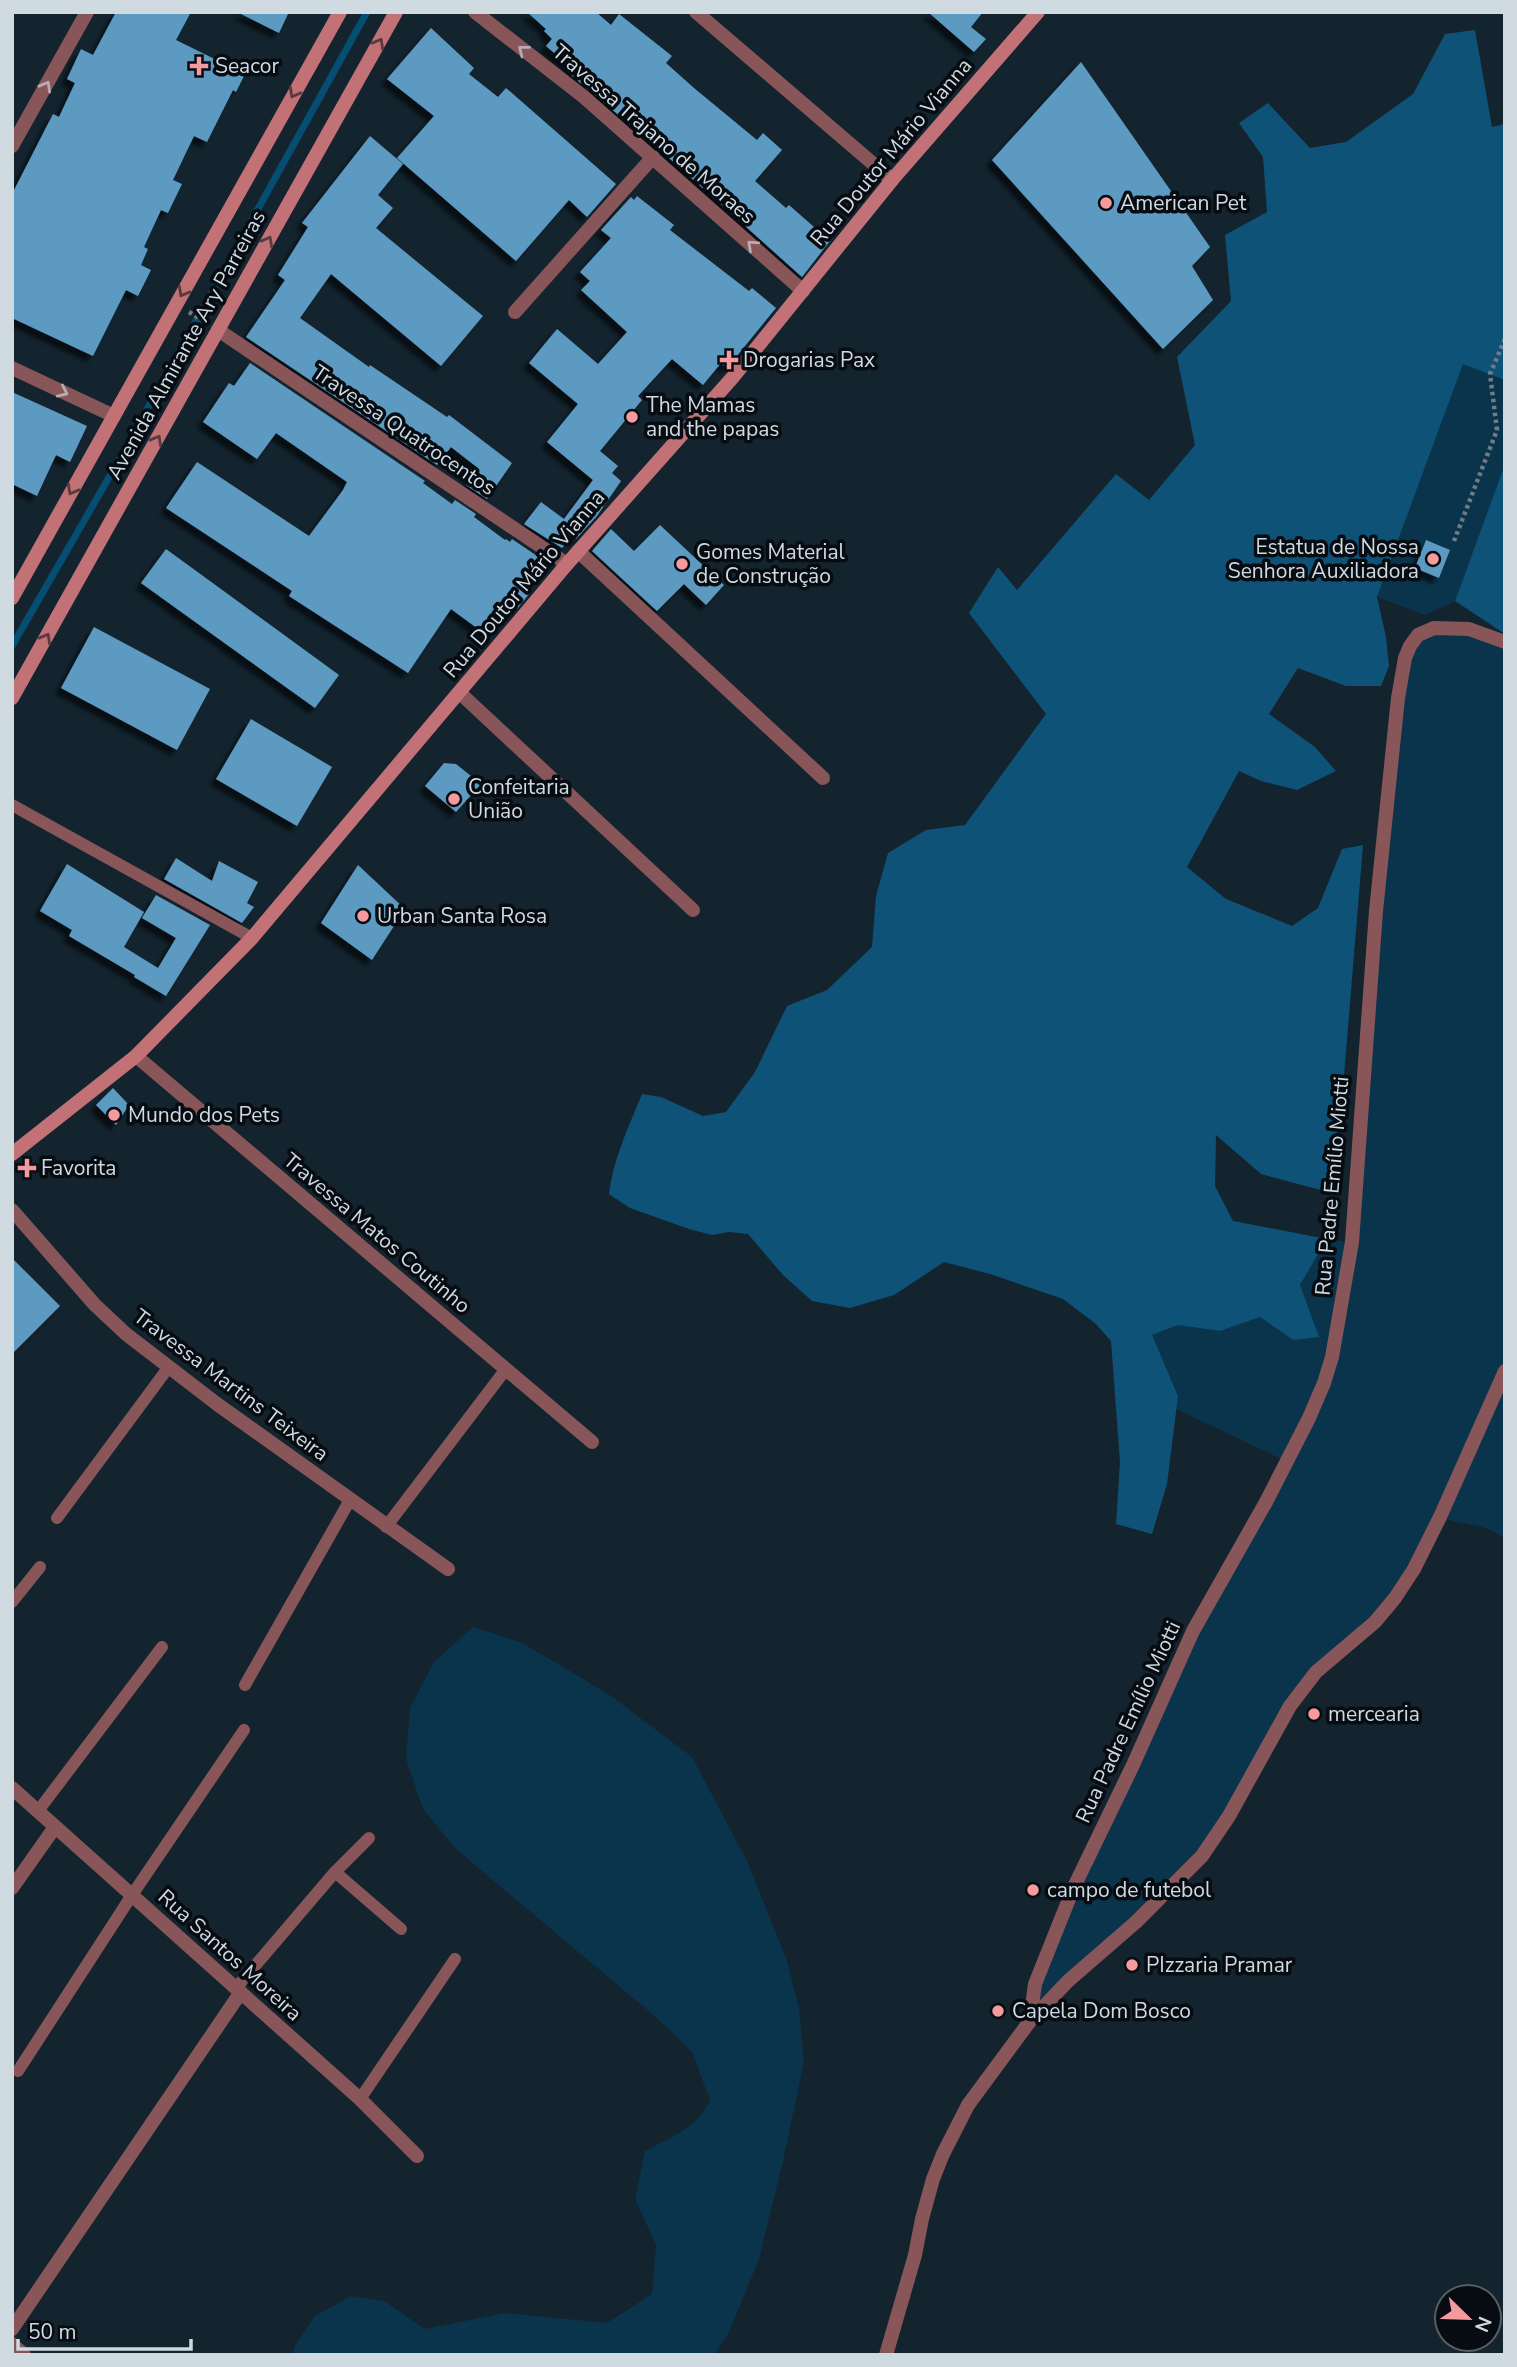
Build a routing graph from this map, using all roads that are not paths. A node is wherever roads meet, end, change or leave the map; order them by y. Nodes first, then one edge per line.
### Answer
1 (87, 12) edge
2 (340, 12) edge
3 (396, 12) edge
4 (475, 12) edge
5 (696, 12) edge
6 (1038, 12) edge
7 (12, 146) edge
8 (653, 157) junction
9 (892, 180) junction
10 (803, 291) junction
11 (515, 312) dead end
12 (212, 326) junction
13 (12, 368) edge
14 (114, 416) junction
15 (578, 551) junction
16 (567, 564) junction
17 (12, 598) edge
18 (1505, 642) edge
19 (460, 693) junction
20 (12, 698) edge
21 (824, 778) dead end
22 (12, 805) edge
23 (693, 910) dead end
24 (252, 938) junction
25 (135, 1056) junction
26 (12, 1154) edge
27 (12, 1210) edge
28 (168, 1368) junction
29 (506, 1369) junction
30 (1505, 1371) edge
31 (592, 1442) dead end
32 (350, 1500) junction
33 (57, 1518) dead end
34 (386, 1527) junction
35 (40, 1567) dead end
36 (448, 1569) dead end
37 (12, 1602) edge
38 (162, 1647) dead end
39 (245, 1685) dead end
40 (244, 1731) dead end
41 (12, 1788) edge
42 (38, 1811) junction
43 (55, 1827) junction
44 (369, 1838) dead end
45 (335, 1872) junction
46 (12, 1888) edge
47 (132, 1895) junction
48 (401, 1929) dead end
49 (455, 1959) dead end
50 (239, 1990) junction
51 (1030, 2021) junction
52 (18, 2071) dead end
53 (360, 2099) junction
54 (417, 2156) dead end
55 (12, 2329) edge
56 (12, 2344) edge
57 (24, 2355) edge
58 (886, 2355) edge

7 -> 1 street
2 -> 14 main road, Avenida Almirante Ary Parreiras
12 -> 3 main road, Avenida Almirante Ary Parreiras
8 -> 4 street, Travessa Trajano de Moraes
5 - 9 street
6 - 9 main road, Rua Doutor Mário Vianna
10 -> 8 street, Travessa Trajano de Moraes
8 - 11 street
9 - 10 main road, Rua Doutor Mário Vianna
10 - 15 main road, Rua Doutor Mário Vianna
12 - 16 street, Travessa Quatrocentos
20 -> 12 main road, Avenida Almirante Ary Parreiras
13 -> 14 street
14 -> 17 main road, Avenida Almirante Ary Parreiras
15 - 16 main road, Rua Doutor Mário Vianna
15 - 21 street
16 - 19 main road, Rua Doutor Mário Vianna
18 - 51 street, Rua Padre Emílio Miotti
19 - 23 street
19 - 24 main road, Rua Doutor Mário Vianna
22 - 24 lane
24 - 25 main road, Rua Doutor Mário Vianna
25 - 26 main road, Rua Doutor Mário Vianna
25 - 29 street, Travessa Matos Coutinho
27 - 28 street, Travessa Martins Teixeira
28 - 32 street, Travessa Martins Teixeira
28 - 33 lane
29 - 31 street, Travessa Matos Coutinho
29 - 34 lane
30 - 51 street
32 - 34 street, Travessa Martins Teixeira
32 - 39 lane
34 - 36 street, Travessa Martins Teixeira
35 - 37 lane
38 - 42 lane
40 - 47 lane
41 - 42 street, Rua Santos Moreira
42 - 43 street, Rua Santos Moreira
43 - 46 street
43 - 47 street, Rua Santos Moreira
44 - 45 lane
45 - 48 lane
45 - 50 lane
47 - 50 street, Rua Santos Moreira
47 - 52 lane
49 - 53 lane
50 - 53 street, Rua Santos Moreira
50 - 55 street
51 - 58 street
53 - 54 street, Rua Santos Moreira
56 - 57 street

